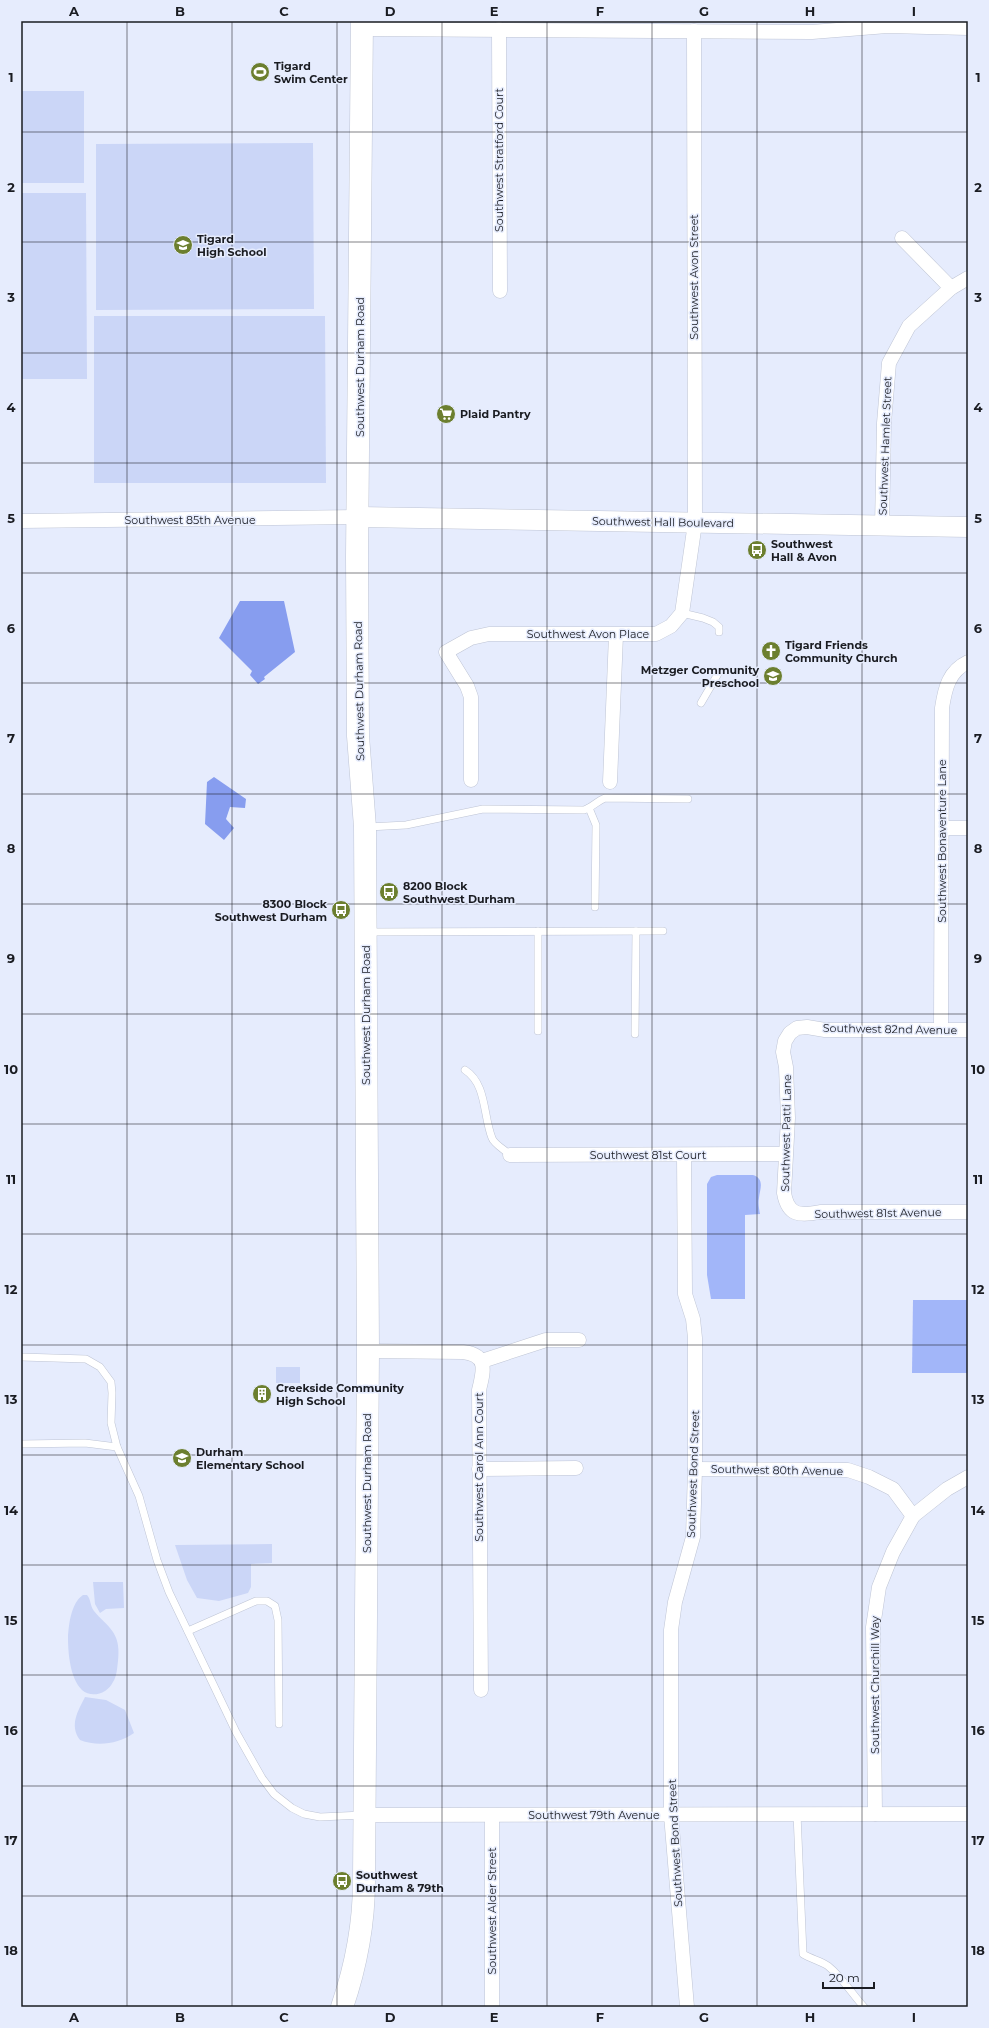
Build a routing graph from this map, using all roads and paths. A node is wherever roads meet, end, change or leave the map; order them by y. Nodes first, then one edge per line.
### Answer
1 (362, 25) edge
2 (968, 28) edge
3 (499, 29) junction
4 (694, 31) junction
5 (902, 238) dead end
6 (968, 278) edge
7 (951, 288) junction
8 (500, 291) dead end
9 (359, 517) junction
10 (21, 521) edge
11 (695, 523) junction
12 (882, 527) junction
13 (968, 527) edge
14 (682, 613) junction
15 (719, 632) dead end
16 (616, 635) junction
17 (968, 662) edge
18 (719, 672) dead end
19 (700, 703) dead end
20 (471, 780) dead end
21 (610, 782) dead end
22 (688, 799) dead end
23 (589, 808) junction
24 (365, 826) junction
25 (942, 828) junction
26 (968, 828) edge
27 (595, 907) dead end
28 (636, 931) junction
29 (663, 931) dead end
30 (366, 932) junction
31 (538, 932) junction
32 (941, 1030) junction
33 (968, 1030) edge
34 (538, 1031) dead end
35 (790, 1033) joint
36 (635, 1034) dead end
37 (465, 1070) dead end
38 (785, 1154) junction
39 (510, 1155) joint
40 (684, 1155) junction
41 (790, 1209) joint
42 (968, 1212) edge
43 (579, 1340) dead end
44 (368, 1351) junction
45 (21, 1358) edge
46 (482, 1361) junction
47 (21, 1444) edge
48 (117, 1447) junction
49 (576, 1468) dead end
50 (479, 1469) junction
51 (695, 1469) junction
52 (968, 1477) edge
53 (914, 1516) junction
54 (188, 1631) junction
55 (481, 1690) dead end
56 (279, 1724) dead end
57 (797, 1814) junction
58 (876, 1814) junction
59 (968, 1814) edge
60 (365, 1815) junction
61 (671, 1815) junction
62 (492, 1816) junction
63 (342, 2007) edge
64 (492, 2007) edge
65 (687, 2007) edge
66 (864, 2007) edge

1 - 3 street
1 - 9 main road, Southwest Durham Road
2 - 4 street
3 - 4 street
3 - 8 street, Southwest Stratford Court
4 - 11 street, Southwest Avon Street
5 - 7 street
6 - 7 street, Southwest Hamlet Street
7 - 12 street, Southwest Hamlet Street
9 - 10 street, Southwest 85th Avenue
9 - 11 main road, Southwest Hall Boulevard
9 - 24 main road, Southwest Durham Road
11 - 12 main road, Southwest Hall Boulevard
11 - 14 street
12 - 13 main road, Southwest Hall Boulevard
14 - 15 lane
14 - 16 street, Southwest Avon Place
16 - 20 street, Southwest Avon Place
16 - 21 street
17 - 25 street, Southwest Bonaventure Lane
18 - 19 lane
22 - 23 lane
23 - 24 lane
23 - 27 lane
24 - 30 main road, Southwest Durham Road
25 - 26 street
25 - 32 street, Southwest Bonaventure Lane
28 - 29 lane
28 - 31 lane
28 - 36 lane
30 - 31 lane
30 - 44 main road, Southwest Durham Road
31 - 34 lane
32 - 33 street, Southwest 82nd Avenue
32 - 35 street, Southwest 82nd Avenue
35 - 38 street, Southwest Patti Lane
37 - 39 lane
38 - 40 street, Southwest 81st Court
38 - 41 street, Southwest Patti Lane
39 - 40 street, Southwest 81st Court
40 - 51 street, Southwest Bond Street
41 - 42 street, Southwest 81st Avenue
43 - 46 street
44 - 46 street
44 - 60 main road, Southwest Durham Road
45 - 48 lane
46 - 50 street, Southwest Carol Ann Court
47 - 48 lane
48 - 54 lane
49 - 50 street
50 - 55 street, Southwest Carol Ann Court
51 - 53 street, Southwest 80th Avenue
51 - 61 street, Southwest Bond Street
52 - 53 street
53 - 58 street, Southwest Churchill Way
54 - 56 lane
54 - 60 lane
57 - 58 street, Southwest 79th Avenue
57 - 61 street, Southwest 79th Avenue
57 - 66 lane
58 - 59 street, Southwest 79th Avenue
60 - 62 street, Southwest 79th Avenue
60 - 63 main road, Southwest Durham Road
61 - 62 street, Southwest 79th Avenue
61 - 65 street, Southwest Bond Street
62 - 64 street, Southwest Alder Street

